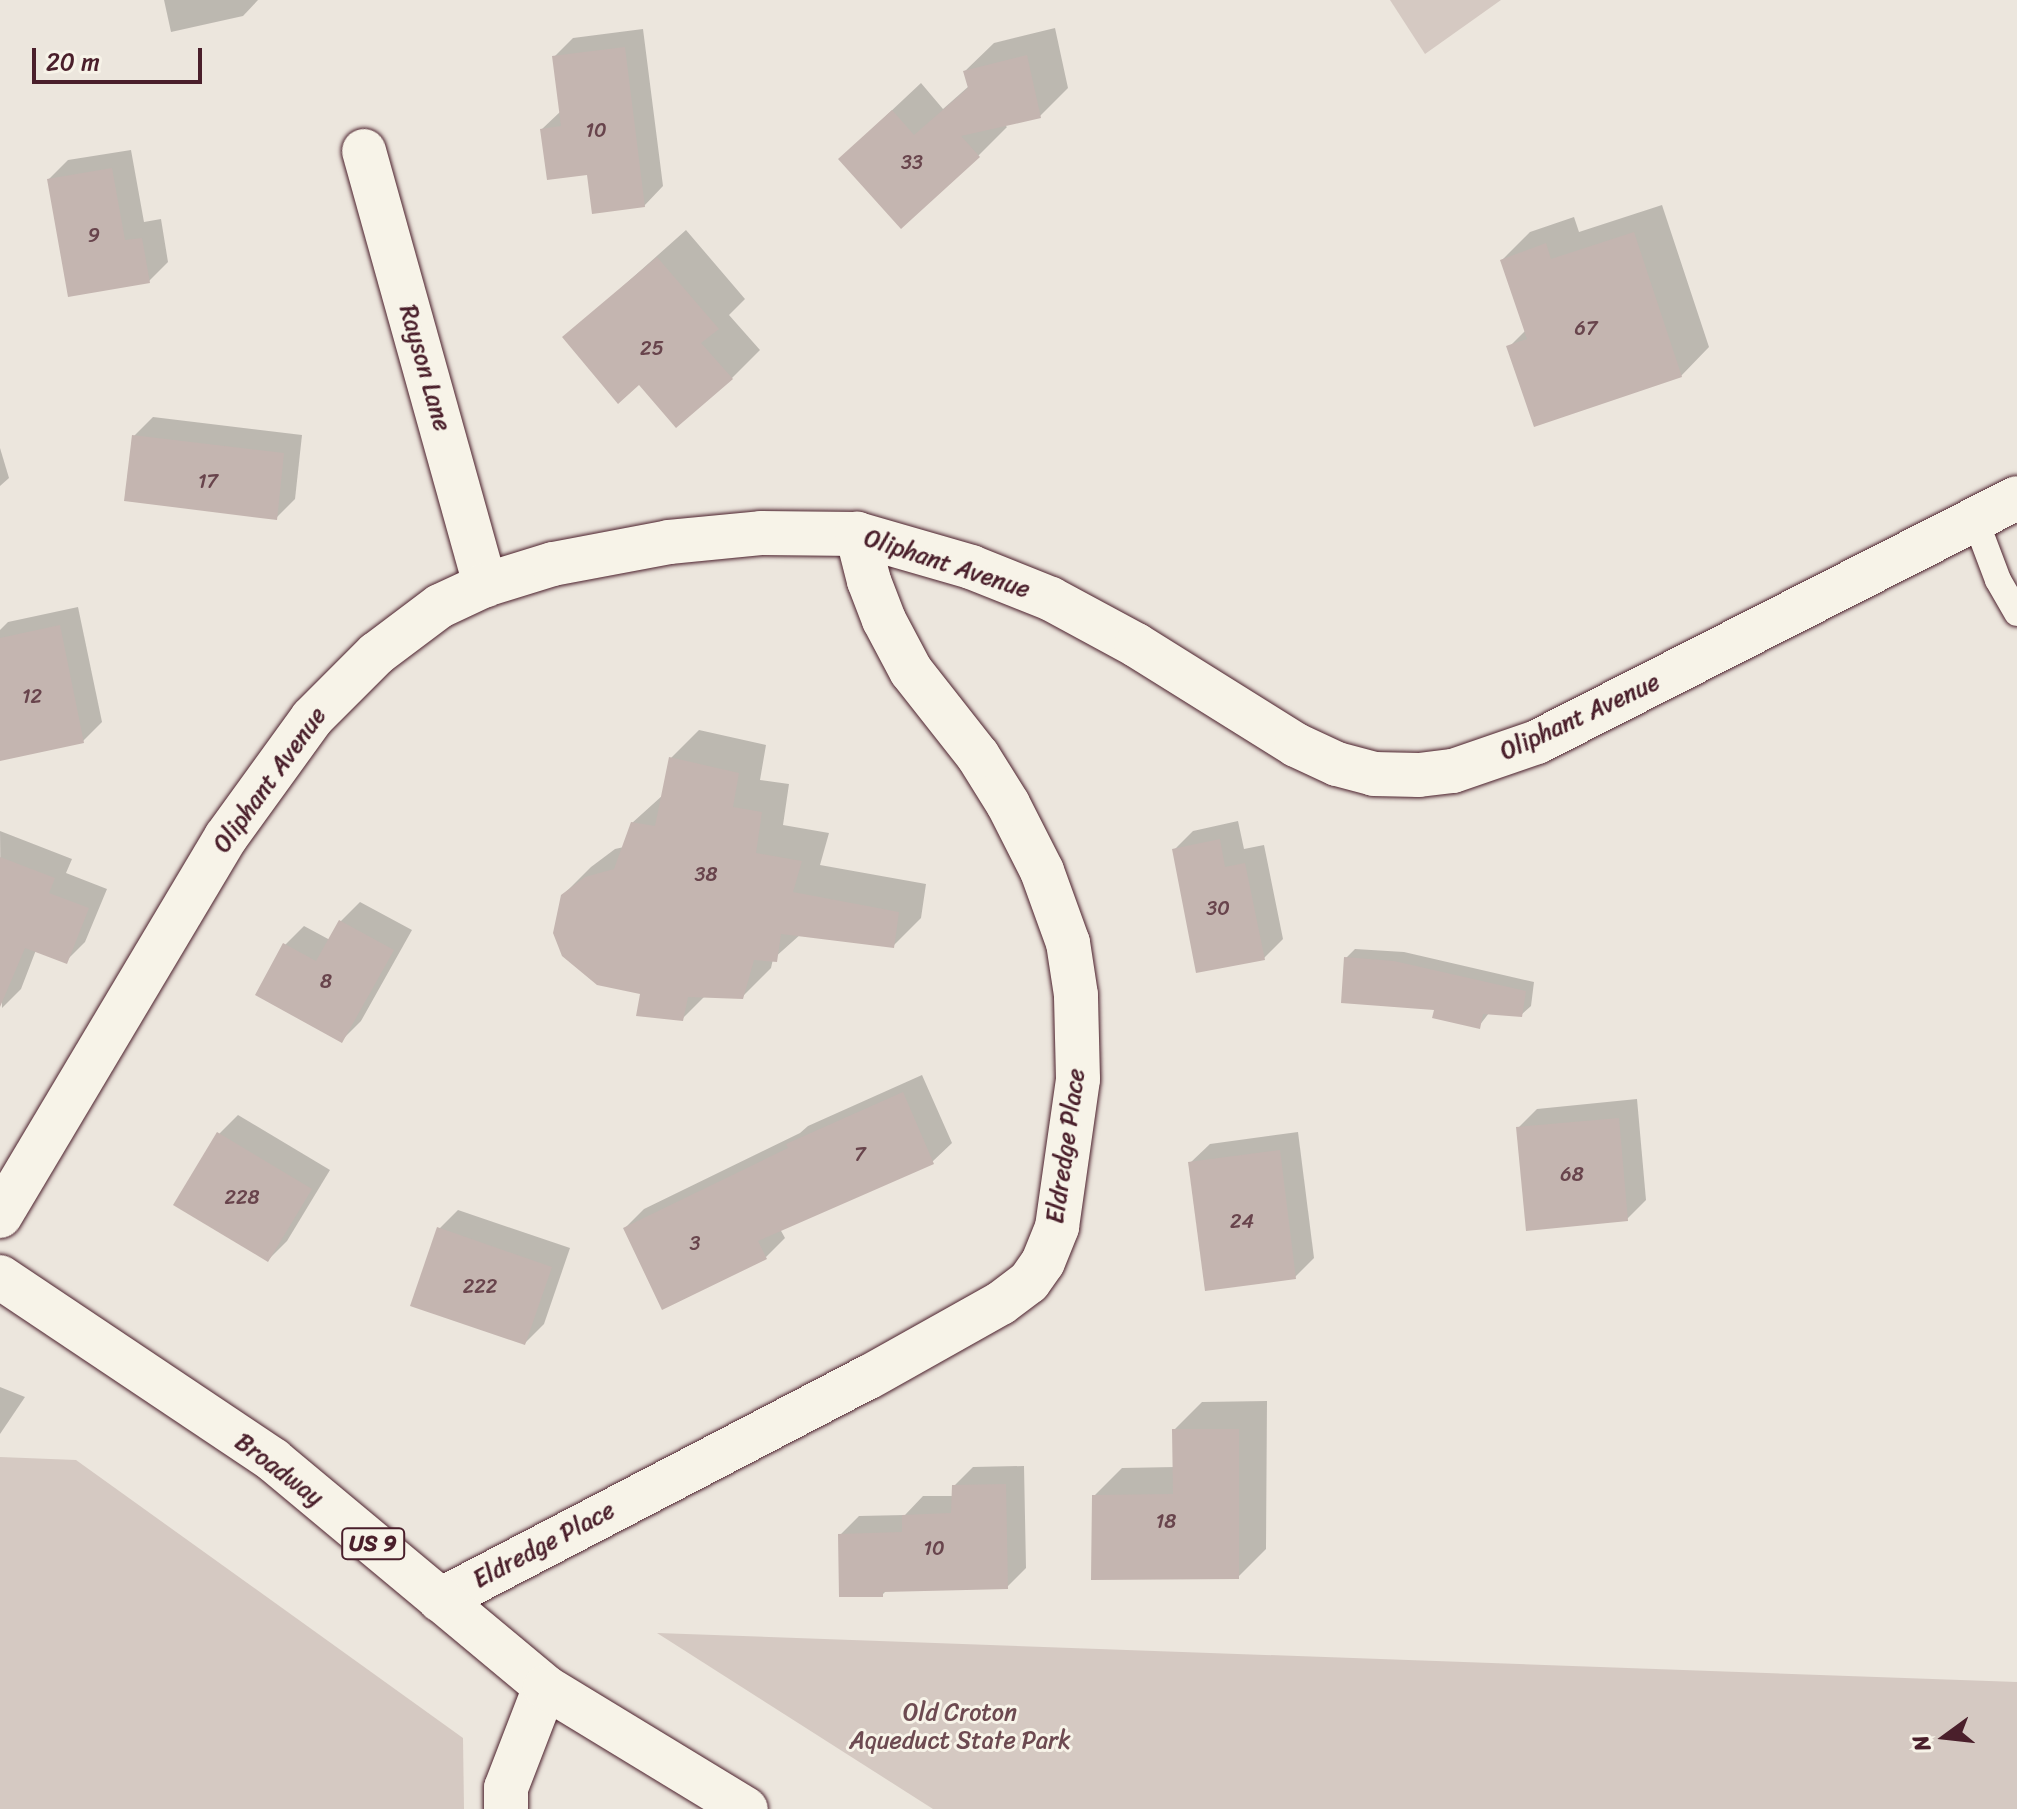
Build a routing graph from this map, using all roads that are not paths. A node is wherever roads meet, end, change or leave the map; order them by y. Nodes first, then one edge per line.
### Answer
1 (364, 151) dead end
2 (2017, 498) edge
3 (1975, 519) junction
4 (857, 534) junction
5 (485, 585) junction
6 (2017, 613) edge
7 (0, 1216) edge
8 (0, 1277) edge
9 (440, 1600) junction
10 (545, 1687) junction
11 (506, 1809) edge
12 (746, 1809) edge

1 - 5 street, Rayson Lane
2 - 3 street, Oliphant Avenue
3 - 4 street, Oliphant Avenue
3 - 6 lane
4 - 5 street, Oliphant Avenue
4 - 9 street, Eldredge Place
5 - 7 street, Oliphant Avenue
8 - 9 street, Broadway / US 9
9 - 10 street, Broadway / US 9
10 - 11 street
10 - 12 street, Broadway / US 9

